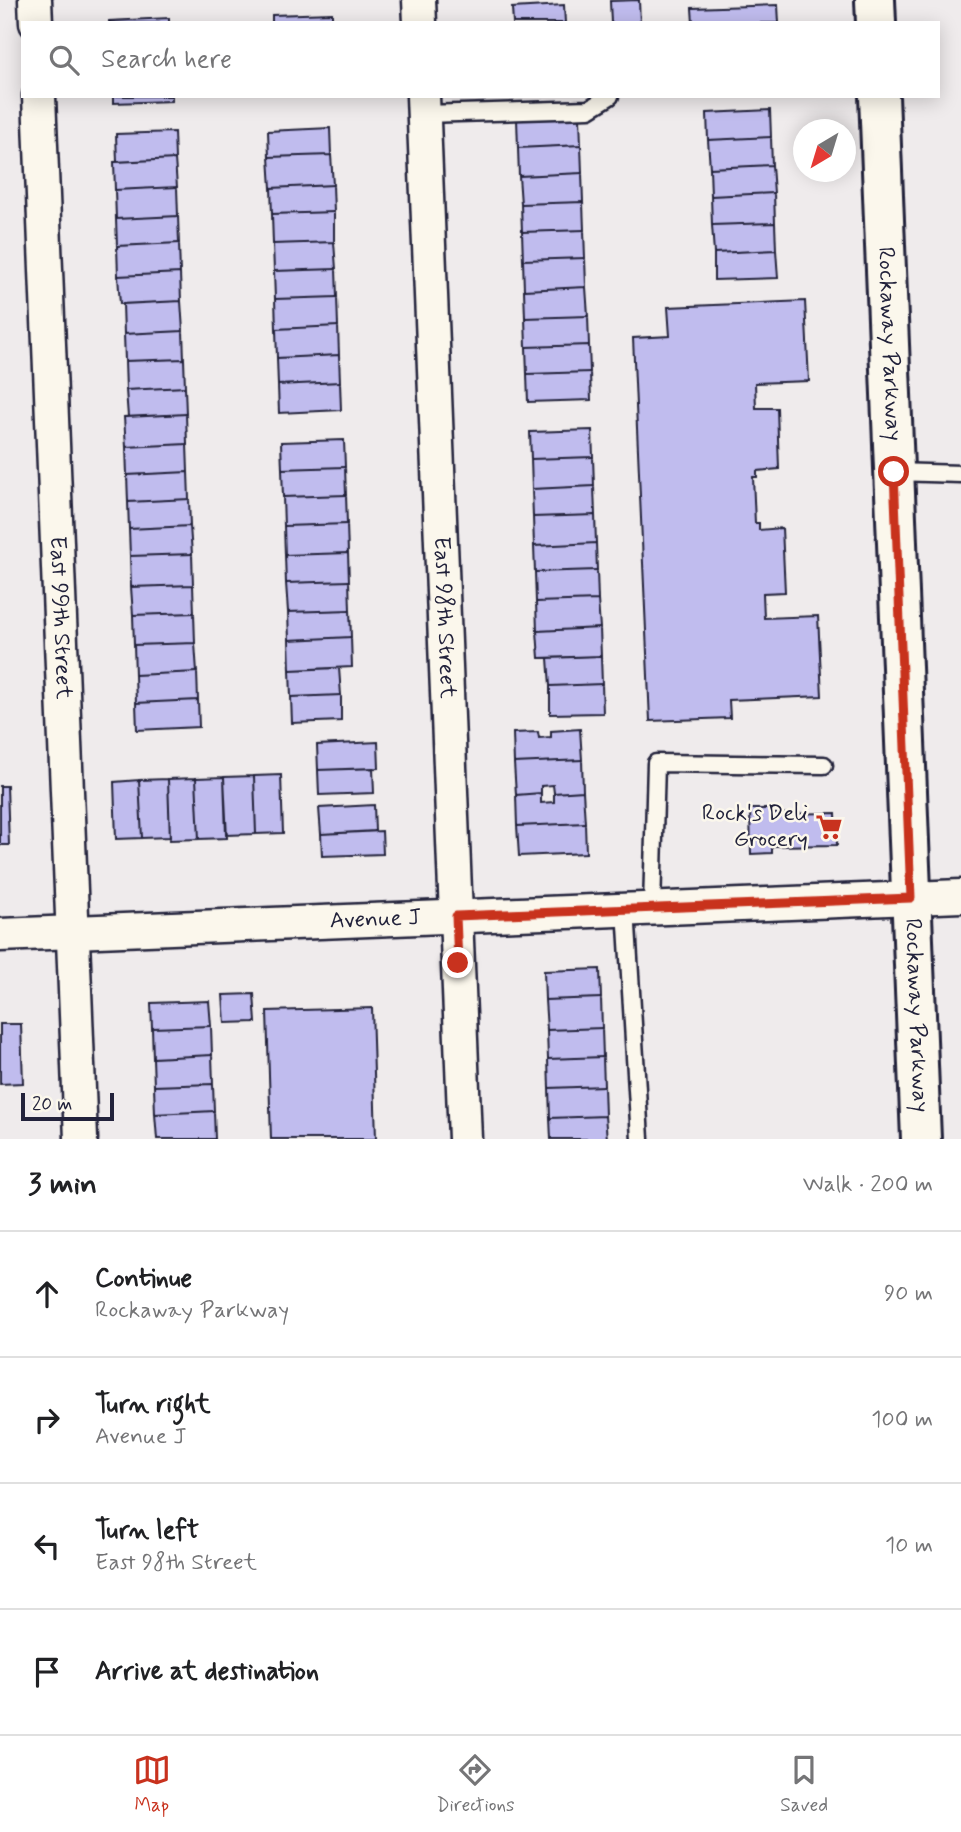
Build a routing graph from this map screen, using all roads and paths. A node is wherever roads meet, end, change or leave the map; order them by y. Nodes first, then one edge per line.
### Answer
1 (35, 0) edge
2 (419, 0) edge
3 (875, 0) edge
4 (36, 21) edge
5 (420, 21) edge
6 (876, 21) edge
7 (39, 98) edge
8 (607, 98) edge
9 (879, 98) edge
10 (424, 105) edge
11 (894, 472) junction
12 (961, 474) edge
13 (824, 765) dead end
14 (961, 896) edge
15 (911, 898) junction
16 (639, 909) junction
17 (456, 916) junction
18 (72, 932) junction
19 (0, 935) edge
20 (81, 1139) edge
21 (465, 1139) edge
22 (640, 1139) edge
23 (920, 1139) edge

1 - 4 street
2 - 5 street
3 - 6 main road
7 - 18 street, East 99th Street
8 - 10 lane
9 - 11 main road, Rockaway Parkway
10 - 17 street, East 98th Street
11 - 12 lane
11 - 15 main road, Rockaway Parkway
13 - 16 lane
14 - 15 street, Avenue J
15 - 16 street, Avenue J
15 - 23 main road, Rockaway Parkway
16 - 17 street, Avenue J
16 - 22 lane
17 - 18 street, Avenue J
17 - 21 street, East 98th Street
18 - 19 street, Avenue J
18 - 20 street, East 99th Street

